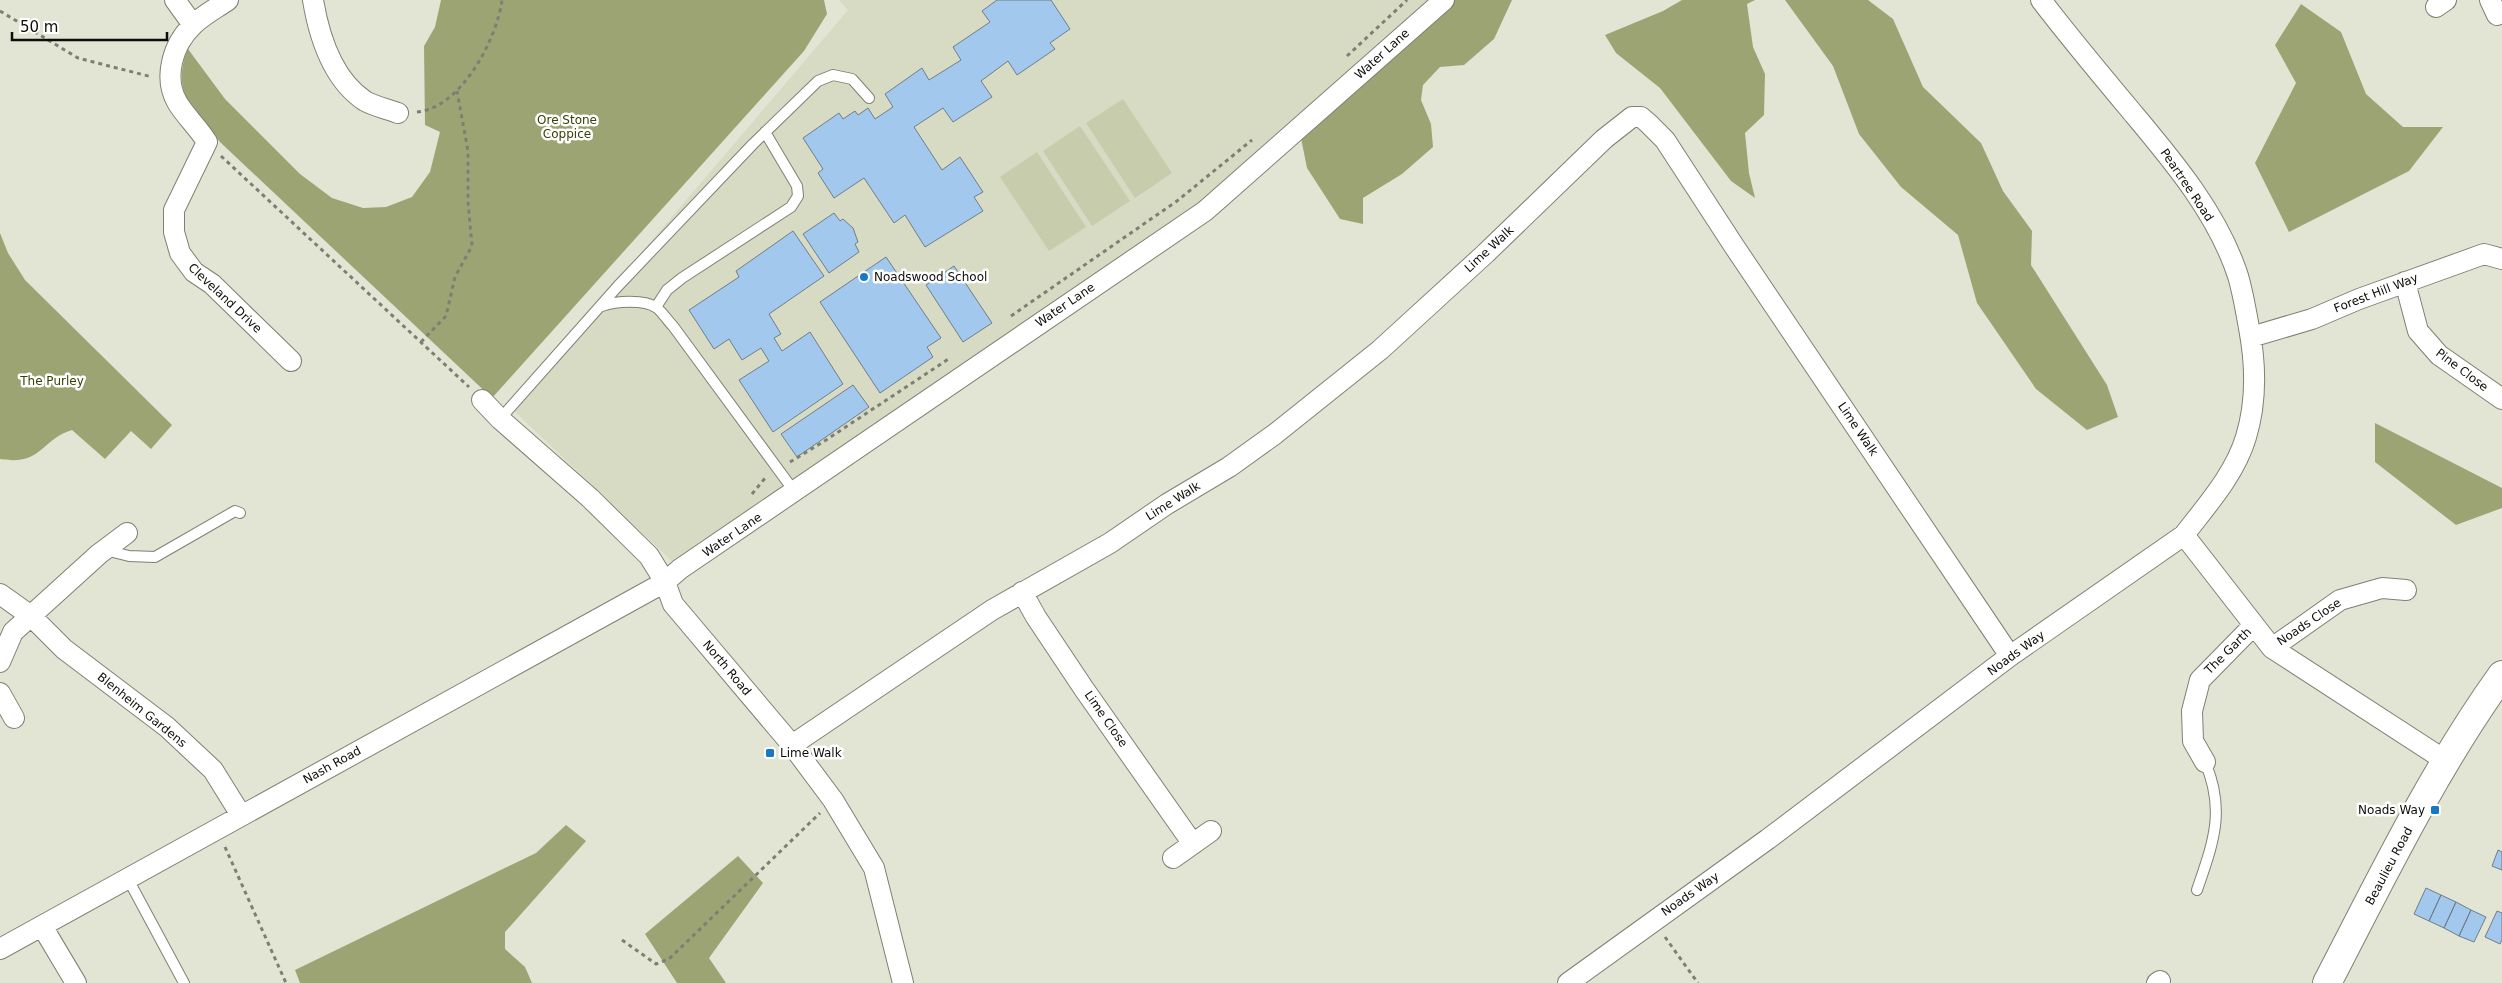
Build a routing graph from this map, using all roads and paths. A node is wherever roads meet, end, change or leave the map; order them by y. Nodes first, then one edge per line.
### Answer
1 (176, 0) edge
2 (228, 0) edge
3 (313, 0) edge
4 (502, 0) edge
5 (1407, 0) edge
6 (1444, 0) edge
7 (2041, 0) edge
8 (0, 11) edge
9 (193, 25) junction
10 (1345, 58) dead end
11 (169, 83) junction
12 (457, 91) junction
13 (869, 98) dead end
14 (398, 113) joint
15 (765, 132) junction
16 (1258, 135) dead end
17 (207, 142) junction
18 (2502, 259) edge
19 (2405, 282) junction
20 (600, 306) junction
21 (656, 307) junction
22 (1010, 316) dead end
23 (2251, 337) junction
24 (421, 342) junction
25 (953, 356) dead end
26 (291, 361) dead end
27 (2502, 399) edge
28 (482, 400) joint
29 (500, 419) junction
30 (778, 469) junction
31 (794, 491) junction
32 (748, 499) dead end
33 (240, 513) dead end
34 (127, 533) dead end
35 (2184, 535) junction
36 (104, 550) junction
37 (665, 582) junction
38 (2406, 590) dead end
39 (1022, 592) junction
40 (0, 594) edge
41 (31, 616) junction
42 (2254, 625) junction
43 (2272, 648) junction
44 (2010, 656) junction
45 (0, 662) edge
46 (2502, 675) edge
47 (0, 693) edge
48 (14, 718) dead end
49 (792, 745) junction
50 (2446, 761) junction
51 (2205, 762) joint
52 (833, 800) junction
53 (241, 815) junction
54 (218, 830) junction
55 (1211, 831) dead end
56 (1193, 844) junction
57 (1173, 858) dead end
58 (128, 879) junction
59 (2197, 890) dead end
60 (1652, 920) junction
61 (42, 926) junction
62 (622, 940) dead end
63 (0, 949) edge
64 (76, 983) edge
65 (184, 983) edge
66 (286, 983) edge
67 (903, 983) edge
68 (1568, 983) edge
69 (1698, 983) edge
70 (2327, 983) edge

1 - 9 street
2 - 9 street
3 - 14 street
4 - 12 path
5 - 10 path
6 - 31 street, Water Lane
7 - 23 street, Peartree Road
8 - 11 path
9 - 11 street
11 - 17 street
12 - 14 path
12 - 24 path
13 - 15 lane
15 - 20 lane
15 - 21 lane
16 - 22 path
17 - 24 path
17 - 26 street, Cleveland Drive
18 - 19 street, Forest Hill Way
19 - 23 street, Forest Hill Way
19 - 27 street, Pine Close
20 - 21 lane
20 - 29 lane
21 - 30 lane
23 - 35 street, Peartree Road
24 - 28 path
25 - 30 path
28 - 29 street, North Road
29 - 37 street, North Road
30 - 31 lane
30 - 32 path
31 - 37 street, Water Lane
33 - 36 lane
34 - 36 street
35 - 42 street
35 - 44 street, Noads Way
36 - 41 street
37 - 49 street, North Road
37 - 53 street, Nash Road
38 - 43 street, Noads Close
39 - 44 street, Lime Walk
39 - 49 street, Lime Walk
39 - 56 street, Lime Close
40 - 41 street, Blenheim Gardens
41 - 45 street
41 - 53 street, Blenheim Gardens
42 - 43 street
42 - 51 street, The Garth
43 - 50 street
44 - 60 street, Noads Way
46 - 50 street, Beaulieu Road
47 - 48 street
49 - 52 street, North Road
50 - 70 street, Beaulieu Road
51 - 59 lane
52 - 62 path
52 - 67 street, North Road
53 - 54 street, Nash Road
54 - 58 street, Nash Road
54 - 66 path
55 - 56 street
56 - 57 street
58 - 61 street, Nash Road
58 - 65 lane
60 - 68 street, Noads Way
60 - 69 path
61 - 63 street, Nash Road
61 - 64 street

